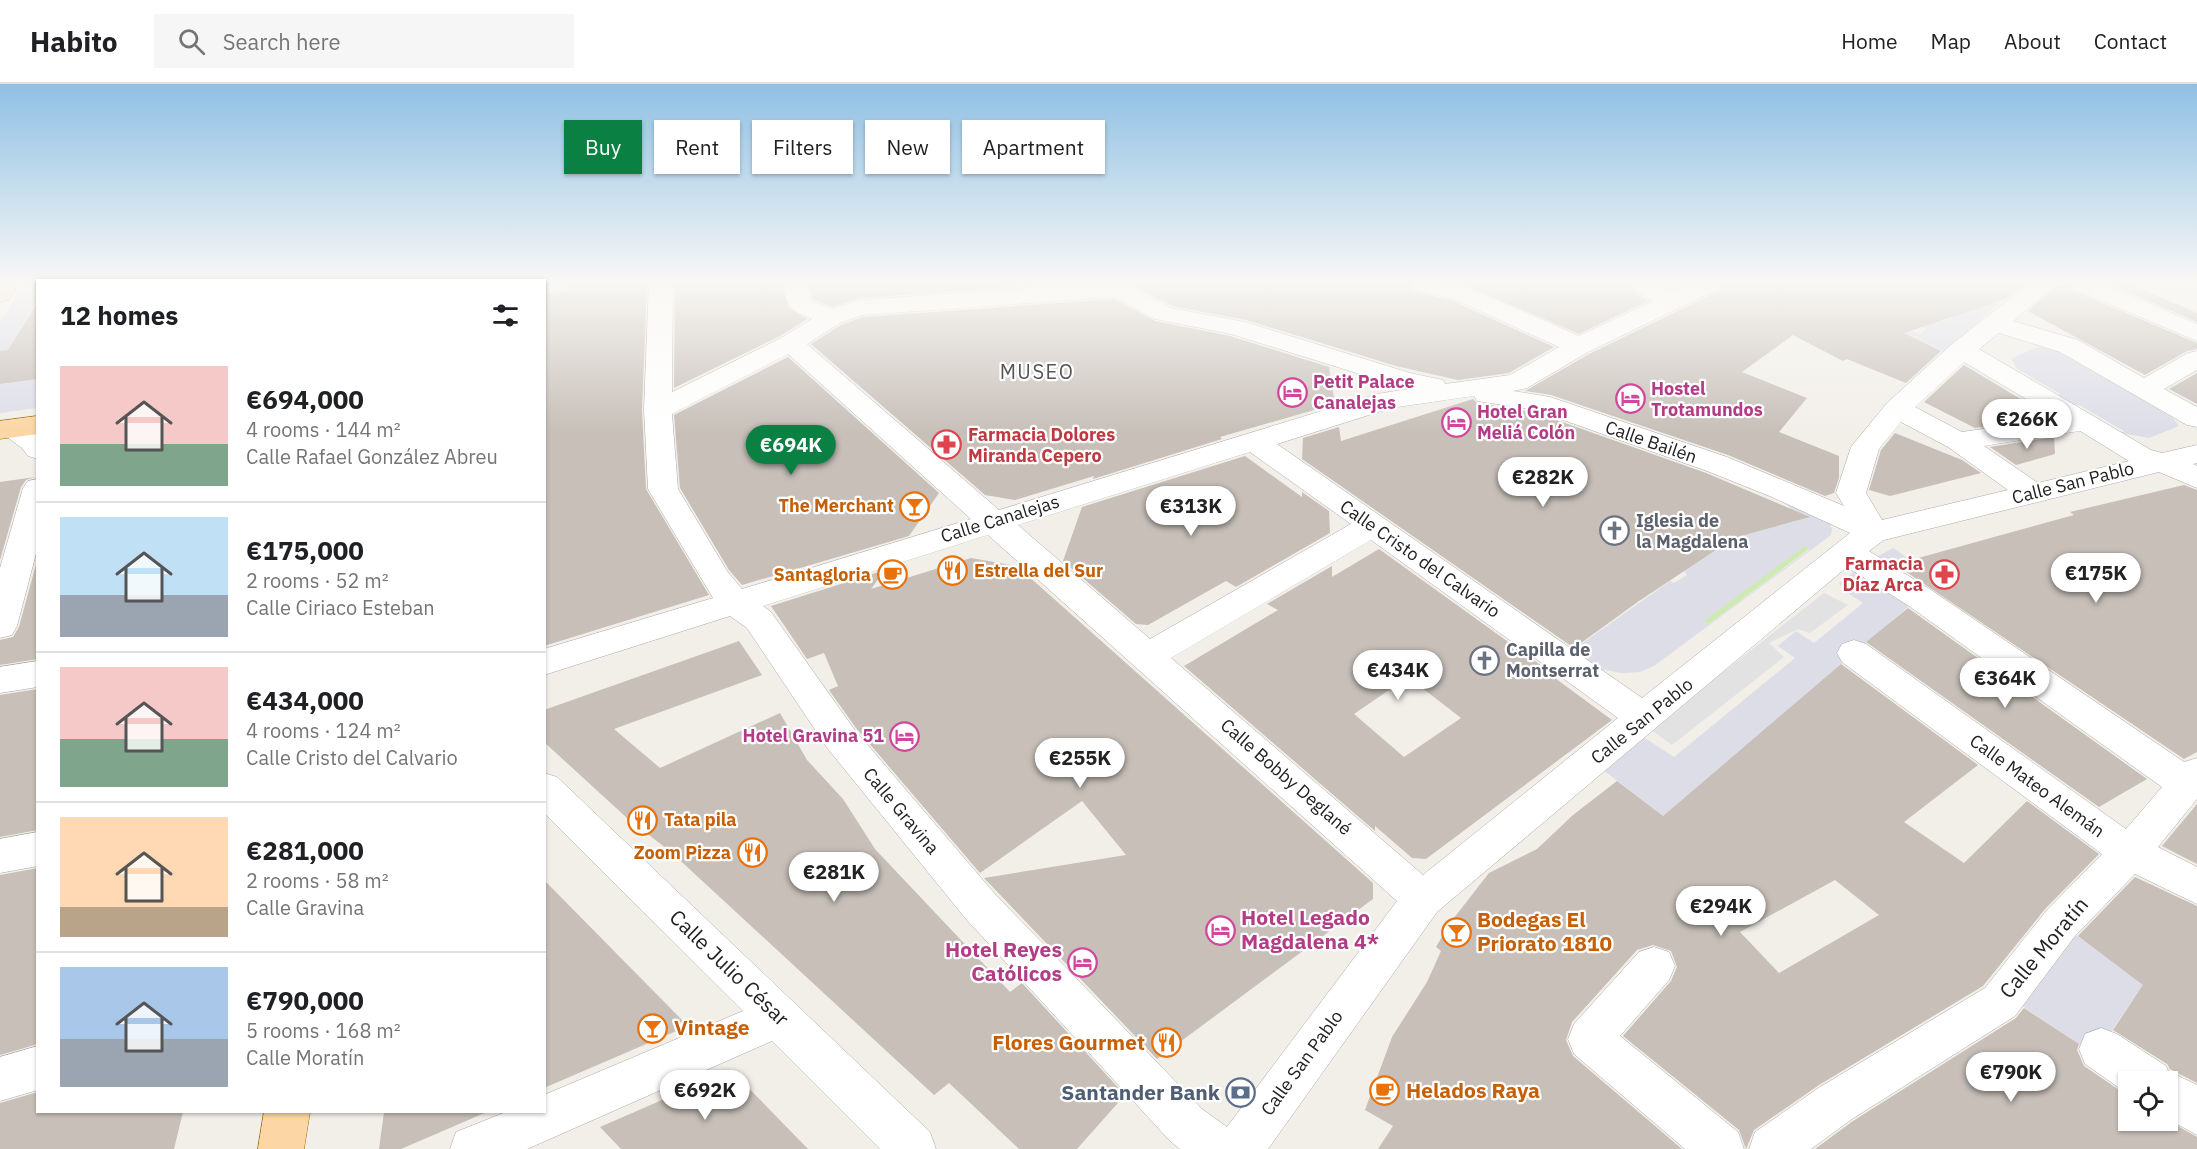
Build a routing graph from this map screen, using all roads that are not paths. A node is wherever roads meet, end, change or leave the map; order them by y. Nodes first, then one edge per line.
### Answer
1 (660, 334) edge
2 (805, 334) edge
3 (1257, 334) edge
4 (1552, 334) edge
5 (1605, 334) edge
6 (1981, 334) edge
7 (2029, 334) edge
8 (790, 343) junction
9 (1579, 346) junction
10 (1961, 350) junction
11 (2197, 359) edge
12 (2144, 389) junction
13 (1458, 391) junction
14 (1897, 409) junction
15 (658, 410) junction
16 (2197, 419) edge
17 (2086, 422) junction
18 (16, 428) edge
19 (1254, 441) junction
20 (1958, 441) junction
21 (36, 447) edge
22 (2197, 454) edge
23 (2159, 463) junction
24 (2197, 479) edge
25 (36, 495) edge
26 (2020, 496) junction
27 (994, 521) junction
28 (1372, 525) junction
29 (1874, 532) junction
30 (1846, 551) junction
31 (735, 603) junction
32 (0, 626) edge
33 (1854, 652) dead end
34 (1149, 655) junction
35 (546, 661) edge
36 (36, 674) edge
37 (0, 680) edge
38 (1644, 718) junction
39 (2192, 779) edge
40 (546, 790) edge
41 (36, 849) edge
42 (2130, 852) junction
43 (0, 856) edge
44 (2197, 887) edge
45 (1423, 899) junction
46 (1654, 966) dead end
47 (779, 1017) junction
48 (2101, 1048) dead end
49 (36, 1069) edge
50 (2134, 1071) edge
51 (0, 1079) edge
52 (2178, 1100) edge
53 (2197, 1112) edge
54 (287, 1113) edge
55 (281, 1149) edge
56 (472, 1149) edge
57 (913, 1149) edge
58 (1218, 1149) edge
59 (1240, 1149) edge
60 (1721, 1149) edge
61 (1772, 1149) edge

1 - 15 street, Calle Gravina
2 - 8 street
3 - 13 street, Calle Bailén
4 - 9 street
5 - 9 street
6 - 10 street
7 - 12 street
8 - 15 street
8 - 27 street, Calle Bobby Deglané
9 - 13 street
10 - 14 street
10 - 17 street
11 - 12 street
12 - 16 street
13 - 19 street, Calle Canalejas
13 - 29 street, Calle Bailén
14 - 20 street
14 - 29 street
15 - 31 street, Calle Gravina
17 - 20 street
17 - 23 street
18 - 21 street
19 - 27 street, Calle Canalejas
19 - 28 street, Calle Cristo del Calvario
20 - 26 street
22 - 23 street, Calle San Pablo
23 - 24 street
23 - 26 street, Calle San Pablo
25 - 32 street
26 - 29 street, Calle San Pablo
27 - 31 street, Calle Canalejas
27 - 34 street, Calle Bobby Deglané
28 - 34 street
28 - 38 street, Calle Cristo del Calvario
29 - 30 street, Calle San Pablo
30 - 38 street, Calle San Pablo
30 - 39 street
31 - 35 street, Calle Canalejas
31 - 58 street, Calle Gravina
33 - 42 street, Calle Mateo Alemán
34 - 45 street, Calle Bobby Deglané
36 - 37 street
38 - 45 street, Calle San Pablo
39 - 42 street, Calle Moratín
40 - 47 street, Calle Julio César
41 - 43 street
42 - 44 street, Calle Mateo Alemán
42 - 61 street, Calle Moratín
45 - 59 street, Calle San Pablo
46 - 60 street
47 - 56 street
47 - 57 street, Calle Julio César
48 - 50 street
49 - 51 street
52 - 53 street
54 - 55 main road

